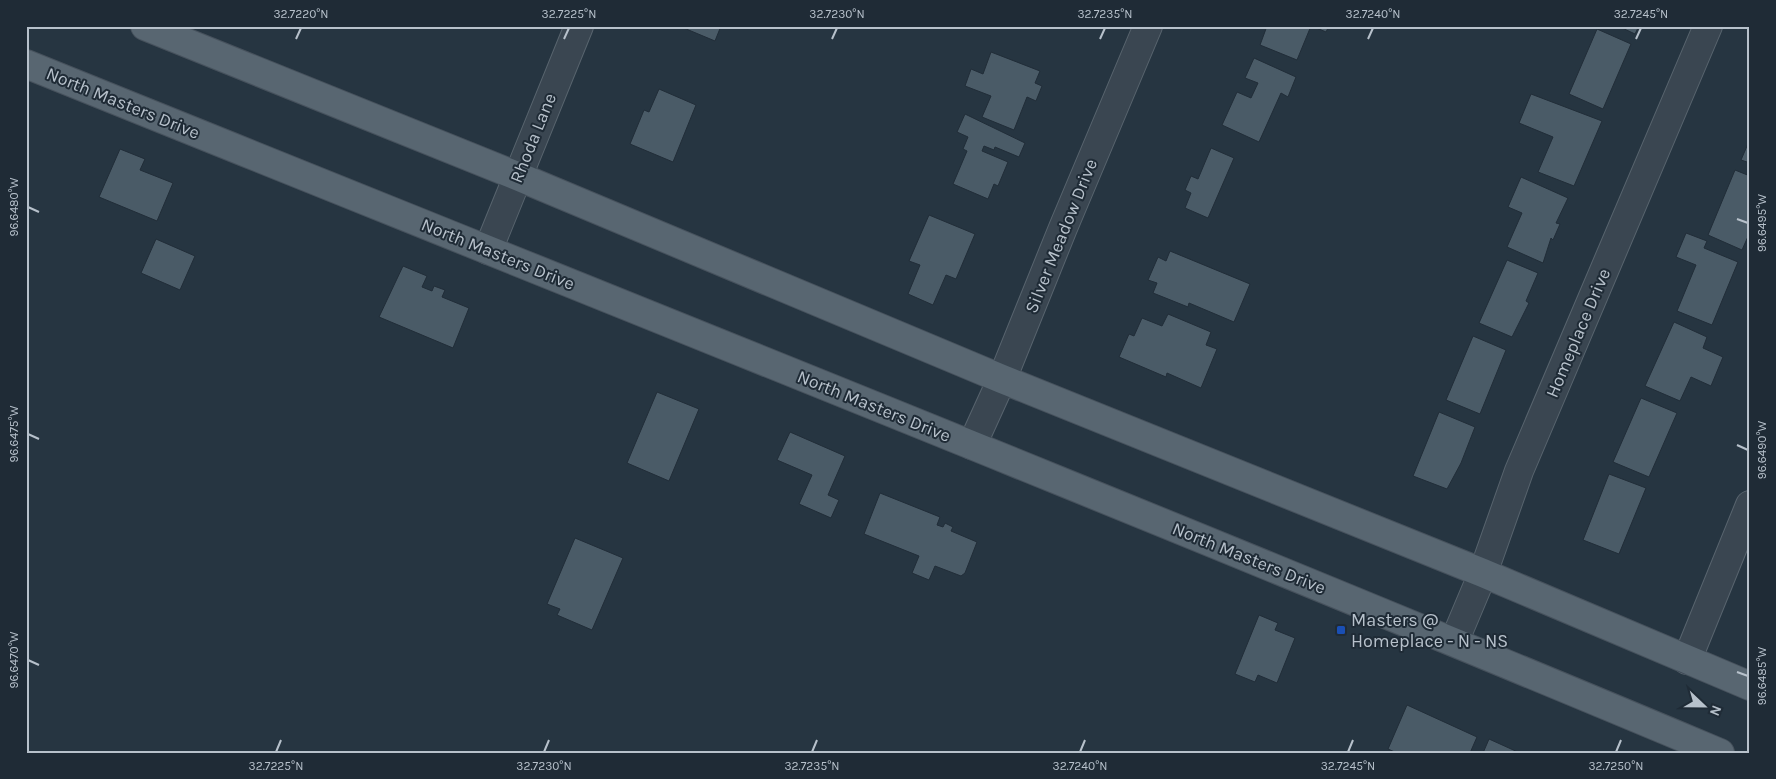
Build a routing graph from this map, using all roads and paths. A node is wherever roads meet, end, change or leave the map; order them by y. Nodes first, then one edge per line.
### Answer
1 (145, 26) edge
2 (579, 26) edge
3 (1148, 26) edge
4 (1708, 26) edge
5 (26, 64) edge
6 (517, 176) junction
7 (488, 250) junction
8 (1002, 379) junction
9 (972, 445) junction
10 (1750, 505) edge
11 (1483, 574) junction
12 (1454, 642) junction
13 (1687, 660) junction
14 (1750, 686) edge
15 (1720, 753) edge

1 - 6 main road
2 - 6 street, Rhoda Lane
3 - 8 street, Silver Meadow Drive
4 - 11 street, Homeplace Drive
5 - 7 main road, North Masters Drive
6 - 7 street, Rhoda Lane
6 - 8 main road
7 - 9 main road, North Masters Drive
8 - 9 street, Silver Meadow Drive
8 - 11 main road
9 - 12 main road, North Masters Drive
10 - 13 street
11 - 12 street, Homeplace Drive
11 - 13 main road
12 - 15 main road, North Masters Drive
13 - 14 main road

